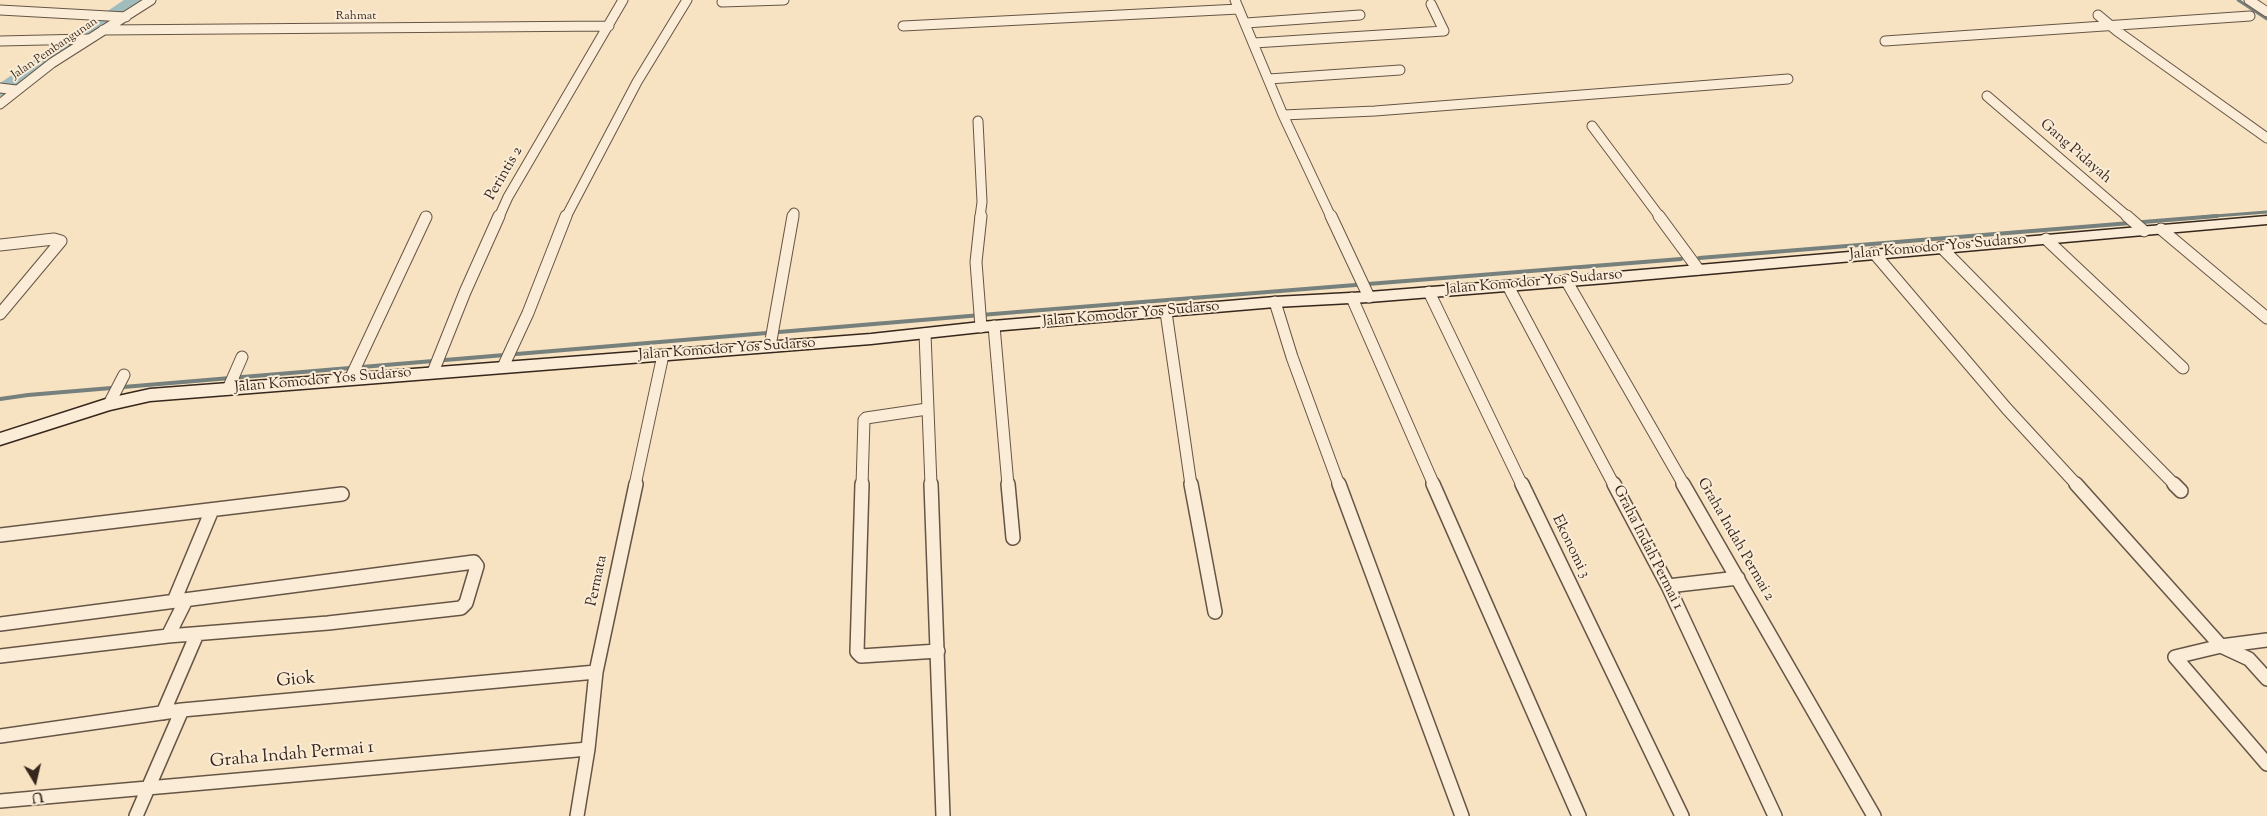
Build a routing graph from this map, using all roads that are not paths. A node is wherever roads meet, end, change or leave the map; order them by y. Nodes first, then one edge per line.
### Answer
1 (151, 0) edge
2 (623, 0) edge
3 (687, 0) edge
4 (723, 0) edge
5 (784, 0) edge
6 (2249, 0) edge
7 (1237, 4) edge
8 (1431, 4) dead end
9 (0, 10) edge
10 (2267, 12) edge
11 (1360, 15) dead end
12 (2098, 15) dead end
13 (2250, 16) dead end
14 (121, 17) junction
15 (1246, 23) junction
16 (2110, 25) junction
17 (609, 26) junction
18 (903, 26) dead end
19 (104, 30) junction
20 (91, 39) junction
21 (0, 41) edge
22 (1885, 41) dead end
23 (1254, 43) junction
24 (1400, 70) dead end
25 (1269, 79) junction
26 (1788, 79) dead end
27 (8, 89) edge
28 (1988, 96) dead end
29 (0, 104) edge
30 (1284, 115) junction
31 (978, 121) dead end
32 (1592, 126) dead end
33 (2267, 138) edge
34 (794, 213) dead end
35 (426, 217) dead end
36 (2267, 220) edge
37 (2141, 228) junction
38 (2161, 229) junction
39 (2046, 239) junction
40 (0, 245) edge
41 (1941, 247) junction
42 (1874, 253) junction
43 (1698, 269) junction
44 (1566, 280) junction
45 (1508, 286) junction
46 (1429, 292) junction
47 (1368, 294) junction
48 (1352, 298) junction
49 (1275, 302) junction
50 (1166, 312) junction
51 (0, 314) edge
52 (2267, 318) edge
53 (985, 324) junction
54 (925, 334) junction
55 (770, 342) junction
56 (663, 355) junction
57 (242, 357) dead end
58 (505, 363) junction
59 (435, 368) junction
60 (2183, 368) dead end
61 (352, 375) junction
62 (122, 378) dead end
63 (229, 386) junction
64 (112, 399) junction
65 (927, 409) junction
66 (0, 439) edge
67 (2181, 491) dead end
68 (342, 494) dead end
69 (212, 510) junction
70 (0, 535) edge
71 (1013, 538) dead end
72 (1738, 578) junction
73 (1668, 586) junction
74 (180, 601) junction
75 (1215, 612) dead end
76 (0, 624) edge
77 (197, 634) junction
78 (168, 636) junction
79 (2267, 640) edge
80 (2221, 646) junction
81 (938, 651) junction
82 (0, 656) edge
83 (596, 672) junction
84 (2267, 679) edge
85 (182, 710) junction
86 (164, 713) junction
87 (0, 736) edge
88 (588, 749) junction
89 (2267, 764) edge
90 (148, 787) junction
91 (0, 801) edge
92 (136, 816) edge
93 (577, 816) edge
94 (943, 816) edge
95 (1462, 816) edge
96 (1579, 816) edge
97 (1682, 816) edge
98 (1775, 816) edge
99 (1874, 816) edge

1 - 14 street, Jalan Pembangunan
2 - 17 street, Perintis 2
3 - 58 street
4 - 5 street
6 - 10 street
7 - 15 street
7 - 18 street
8 - 23 street
9 - 14 street
11 - 15 street
12 - 16 street
13 - 16 street
14 - 19 street, Jalan Pembangunan
15 - 23 street
16 - 22 street
16 - 33 street
17 - 19 street, Rahmat
17 - 59 street, Perintis 2
19 - 20 street, Jalan Pembangunan
20 - 21 street
20 - 27 street, Jalan Pembangunan
23 - 25 street
24 - 25 street
25 - 30 street
26 - 30 street
27 - 29 street, Jalan Pembangunan
28 - 37 street, Gang Pidayah
30 - 47 street
31 - 53 street
32 - 43 street
34 - 55 street
35 - 61 street
36 - 38 street, Jalan Komodor Yos Sudarso
37 - 38 street, Jalan Komodor Yos Sudarso
37 - 39 street, Jalan Komodor Yos Sudarso
38 - 52 street
39 - 41 street, Jalan Komodor Yos Sudarso
39 - 60 street
40 - 51 street
41 - 42 street, Jalan Komodor Yos Sudarso
41 - 67 street
42 - 43 street, Jalan Komodor Yos Sudarso
42 - 80 street
43 - 44 street, Jalan Komodor Yos Sudarso
44 - 45 street, Jalan Komodor Yos Sudarso
44 - 72 street, Graha Indah Permai 2
45 - 46 street, Jalan Komodor Yos Sudarso
45 - 73 street, Graha Indah Permai 1
46 - 47 street, Jalan Komodor Yos Sudarso
46 - 97 street, Ekonomi 3
47 - 48 street, Jalan Komodor Yos Sudarso
48 - 49 street, Jalan Komodor Yos Sudarso
48 - 96 street
49 - 50 street, Jalan Komodor Yos Sudarso
49 - 95 street
50 - 53 street, Jalan Komodor Yos Sudarso
50 - 75 street
53 - 54 street, Jalan Komodor Yos Sudarso
53 - 71 street
54 - 55 street, Jalan Komodor Yos Sudarso
54 - 65 street
55 - 56 street, Jalan Komodor Yos Sudarso
56 - 58 street, Jalan Komodor Yos Sudarso
56 - 83 street, Permata
57 - 63 street
58 - 59 street, Jalan Komodor Yos Sudarso
59 - 61 street, Jalan Komodor Yos Sudarso
61 - 63 street, Jalan Komodor Yos Sudarso
62 - 64 street
63 - 64 street, Jalan Komodor Yos Sudarso
64 - 66 street, Jalan Komodor Yos Sudarso
65 - 81 street
65 - 81 street
68 - 69 street
69 - 70 street
69 - 74 street
72 - 73 street
72 - 99 street, Graha Indah Permai 2
73 - 98 street, Graha Indah Permai 1
74 - 76 street
74 - 77 street
74 - 78 street
77 - 78 street
77 - 86 street
78 - 82 street
79 - 80 street
80 - 84 street
80 - 89 street
81 - 94 street
83 - 85 street, Giok
83 - 88 street, Permata
85 - 86 street, Giok
85 - 90 street
86 - 87 street, Giok
88 - 90 street, Graha Indah Permai 1
88 - 93 street, Permata
90 - 91 street, Graha Indah Permai 1
90 - 92 street

